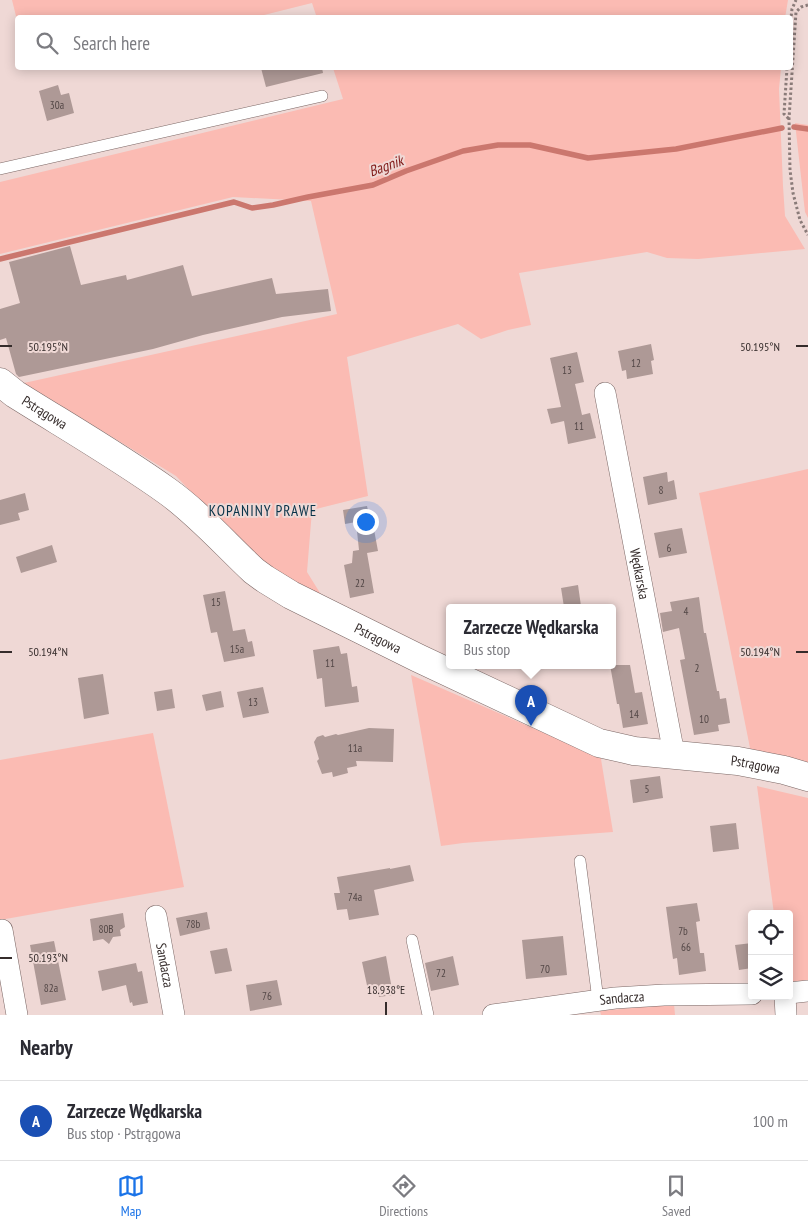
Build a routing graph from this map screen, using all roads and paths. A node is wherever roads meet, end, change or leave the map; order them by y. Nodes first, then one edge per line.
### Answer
1 (796, 0) edge
2 (808, 5) edge
3 (791, 15) edge
4 (793, 58) edge
5 (788, 70) edge
6 (792, 70) edge
7 (322, 96) dead end
8 (789, 119) junction
9 (0, 169) edge
10 (808, 235) edge
11 (0, 382) edge
12 (605, 393) dead end
13 (674, 754) junction
14 (808, 777) edge
15 (580, 861) dead end
16 (156, 916) dead end
17 (2, 930) dead end
18 (412, 940) dead end
19 (808, 991) edge
20 (793, 993) edge
21 (748, 994) edge
22 (785, 1000) edge
23 (596, 1005) edge
24 (16, 1015) edge
25 (174, 1015) edge
26 (428, 1015) edge
27 (493, 1015) edge
28 (786, 1015) edge

1 - 3 path
2 - 4 path
5 - 8 path
6 - 8 path
7 - 9 lane
8 - 10 path
11 - 13 street, Pstrągowa
12 - 13 street, Wędkarska
13 - 14 street, Pstrągowa
15 - 23 lane
16 - 25 street, Sandacza
17 - 24 street
18 - 26 lane
19 - 20 street
21 - 23 street, Sandacza
22 - 28 street
23 - 27 street, Sandacza

